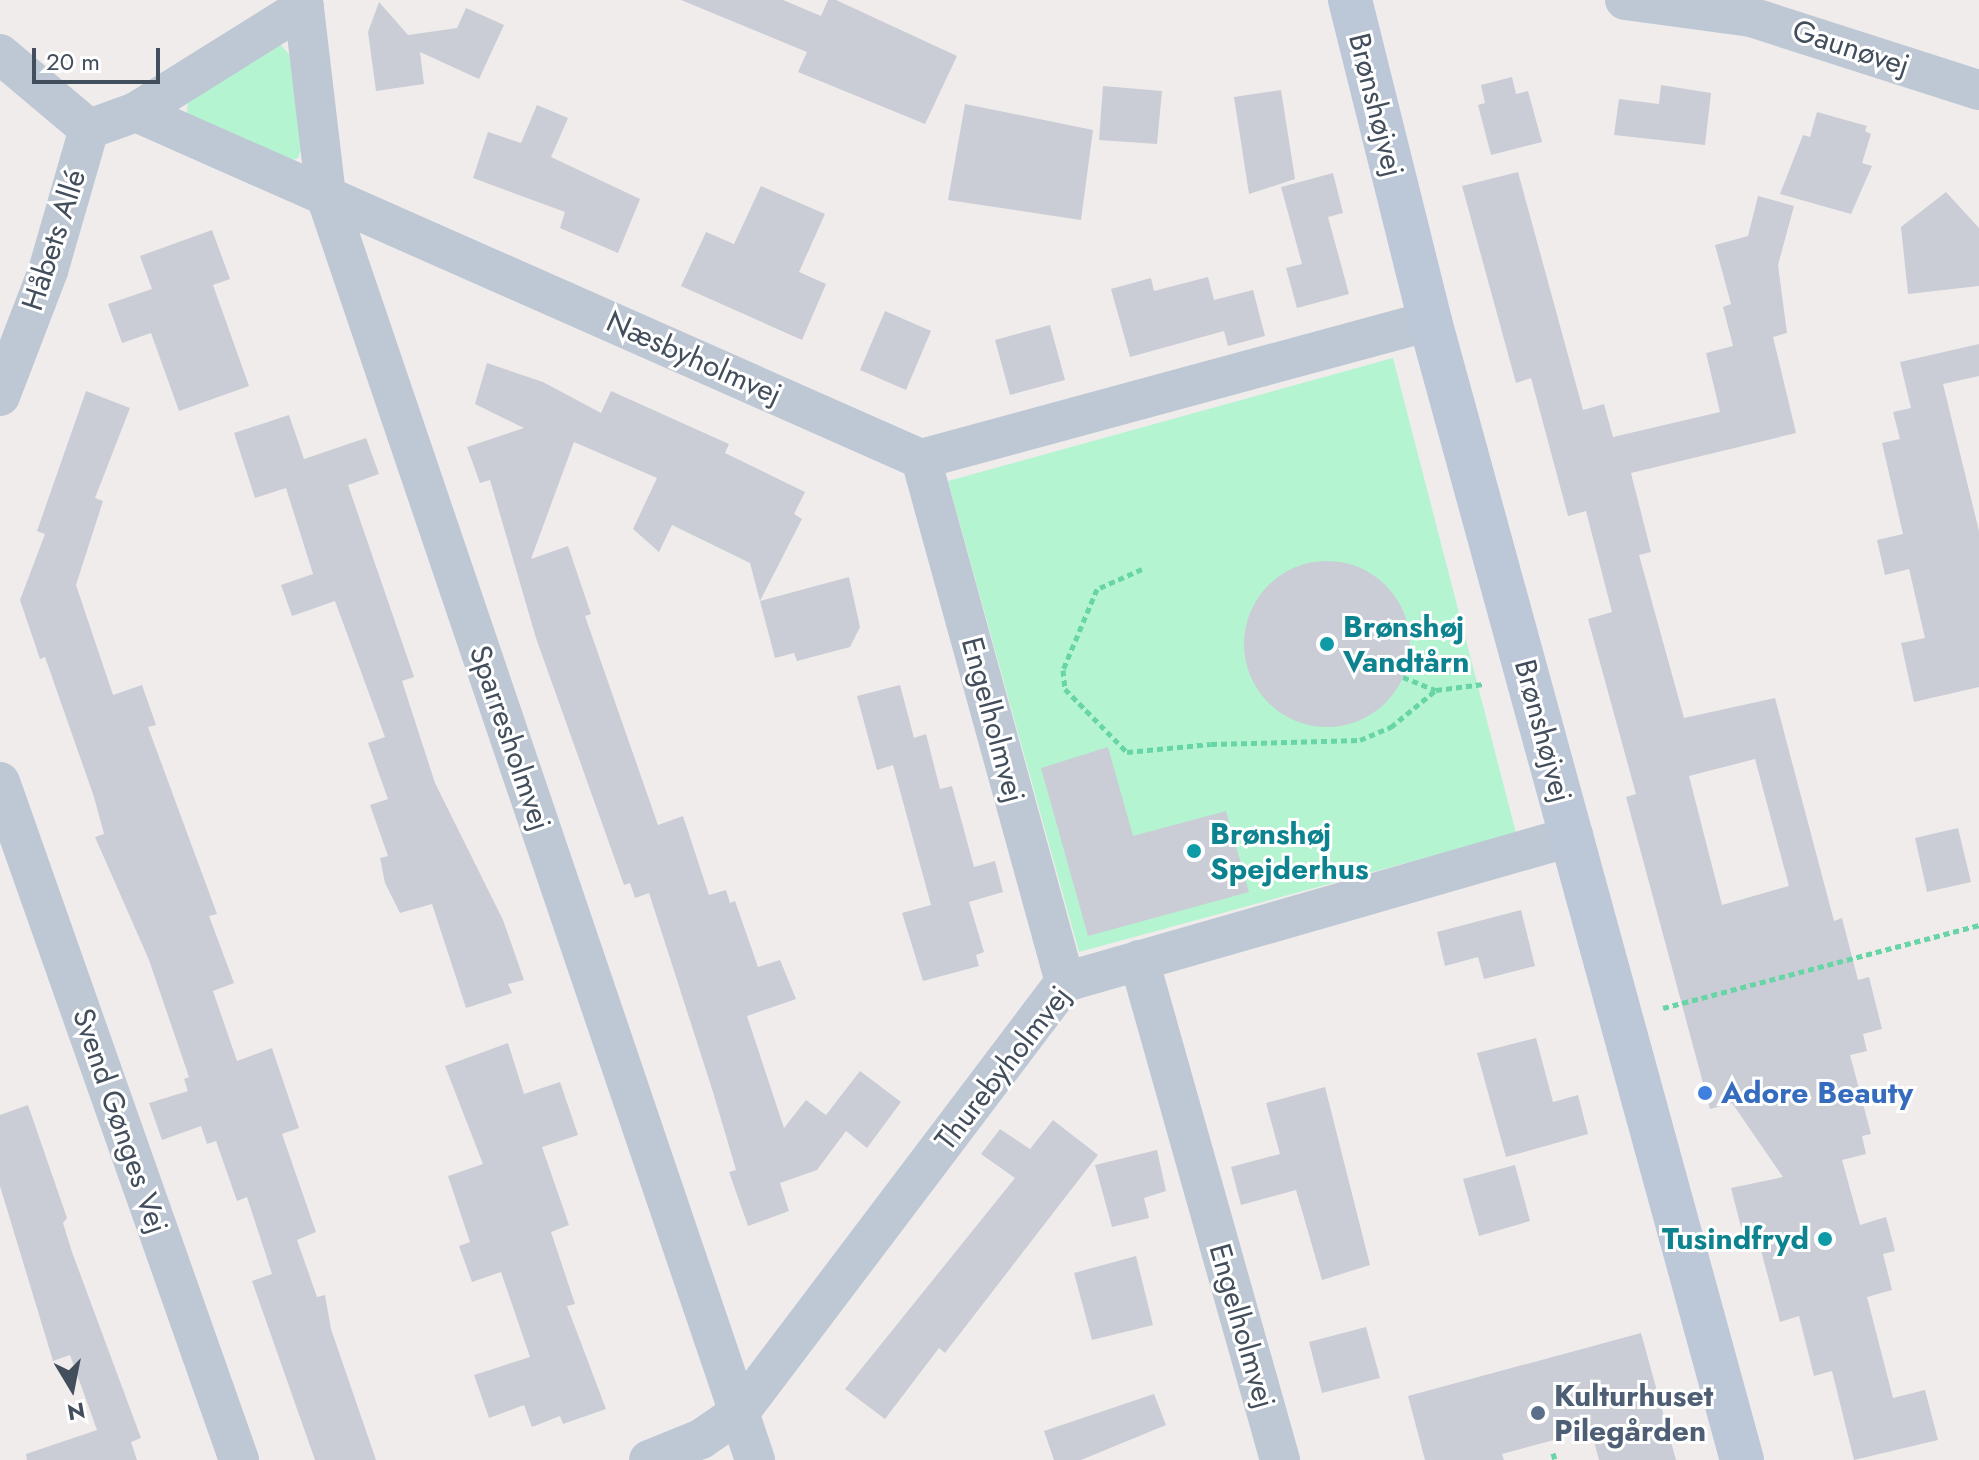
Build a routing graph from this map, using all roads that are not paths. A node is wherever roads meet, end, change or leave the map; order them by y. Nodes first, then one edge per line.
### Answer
1 (1350, 0) edge
2 (1625, 0) edge
3 (304, 4) edge
4 (1752, 8) edge
5 (0, 54) edge
6 (1979, 90) edge
7 (136, 112) junction
8 (89, 129) junction
9 (326, 196) junction
10 (1430, 321) junction
11 (0, 396) edge
12 (921, 459) junction
13 (0, 782) edge
14 (1573, 836) junction
15 (1139, 960) junction
16 (1065, 982) junction
17 (739, 1413) junction
18 (239, 1460) edge
19 (649, 1460) edge
20 (755, 1460) edge
21 (1280, 1460) edge
22 (1742, 1460) edge

1 - 10 street, Brønshøjvej
2 - 4 street, Gaunøvej
3 - 7 street, Sparresholmvej
3 - 9 street, Sparresholmvej
4 - 6 street, Gaunøvej
5 - 8 street
7 - 8 street
7 - 9 street, Næsbyholmvej
8 - 11 street, Håbets Allé
9 - 12 street, Næsbyholmvej
9 - 17 street, Sparresholmvej
10 - 12 street
10 - 14 street, Brønshøjvej
12 - 16 street, Engelholmvej
13 - 18 street, Svend Gønges Vej
14 - 15 street, Thurebyholmvej
14 - 22 street, Brønshøjvej
15 - 16 street, Thurebyholmvej
15 - 21 street, Engelholmvej
16 - 17 street, Thurebyholmvej
17 - 19 street, Thurebyholmvej
17 - 20 street, Sparresholmvej

